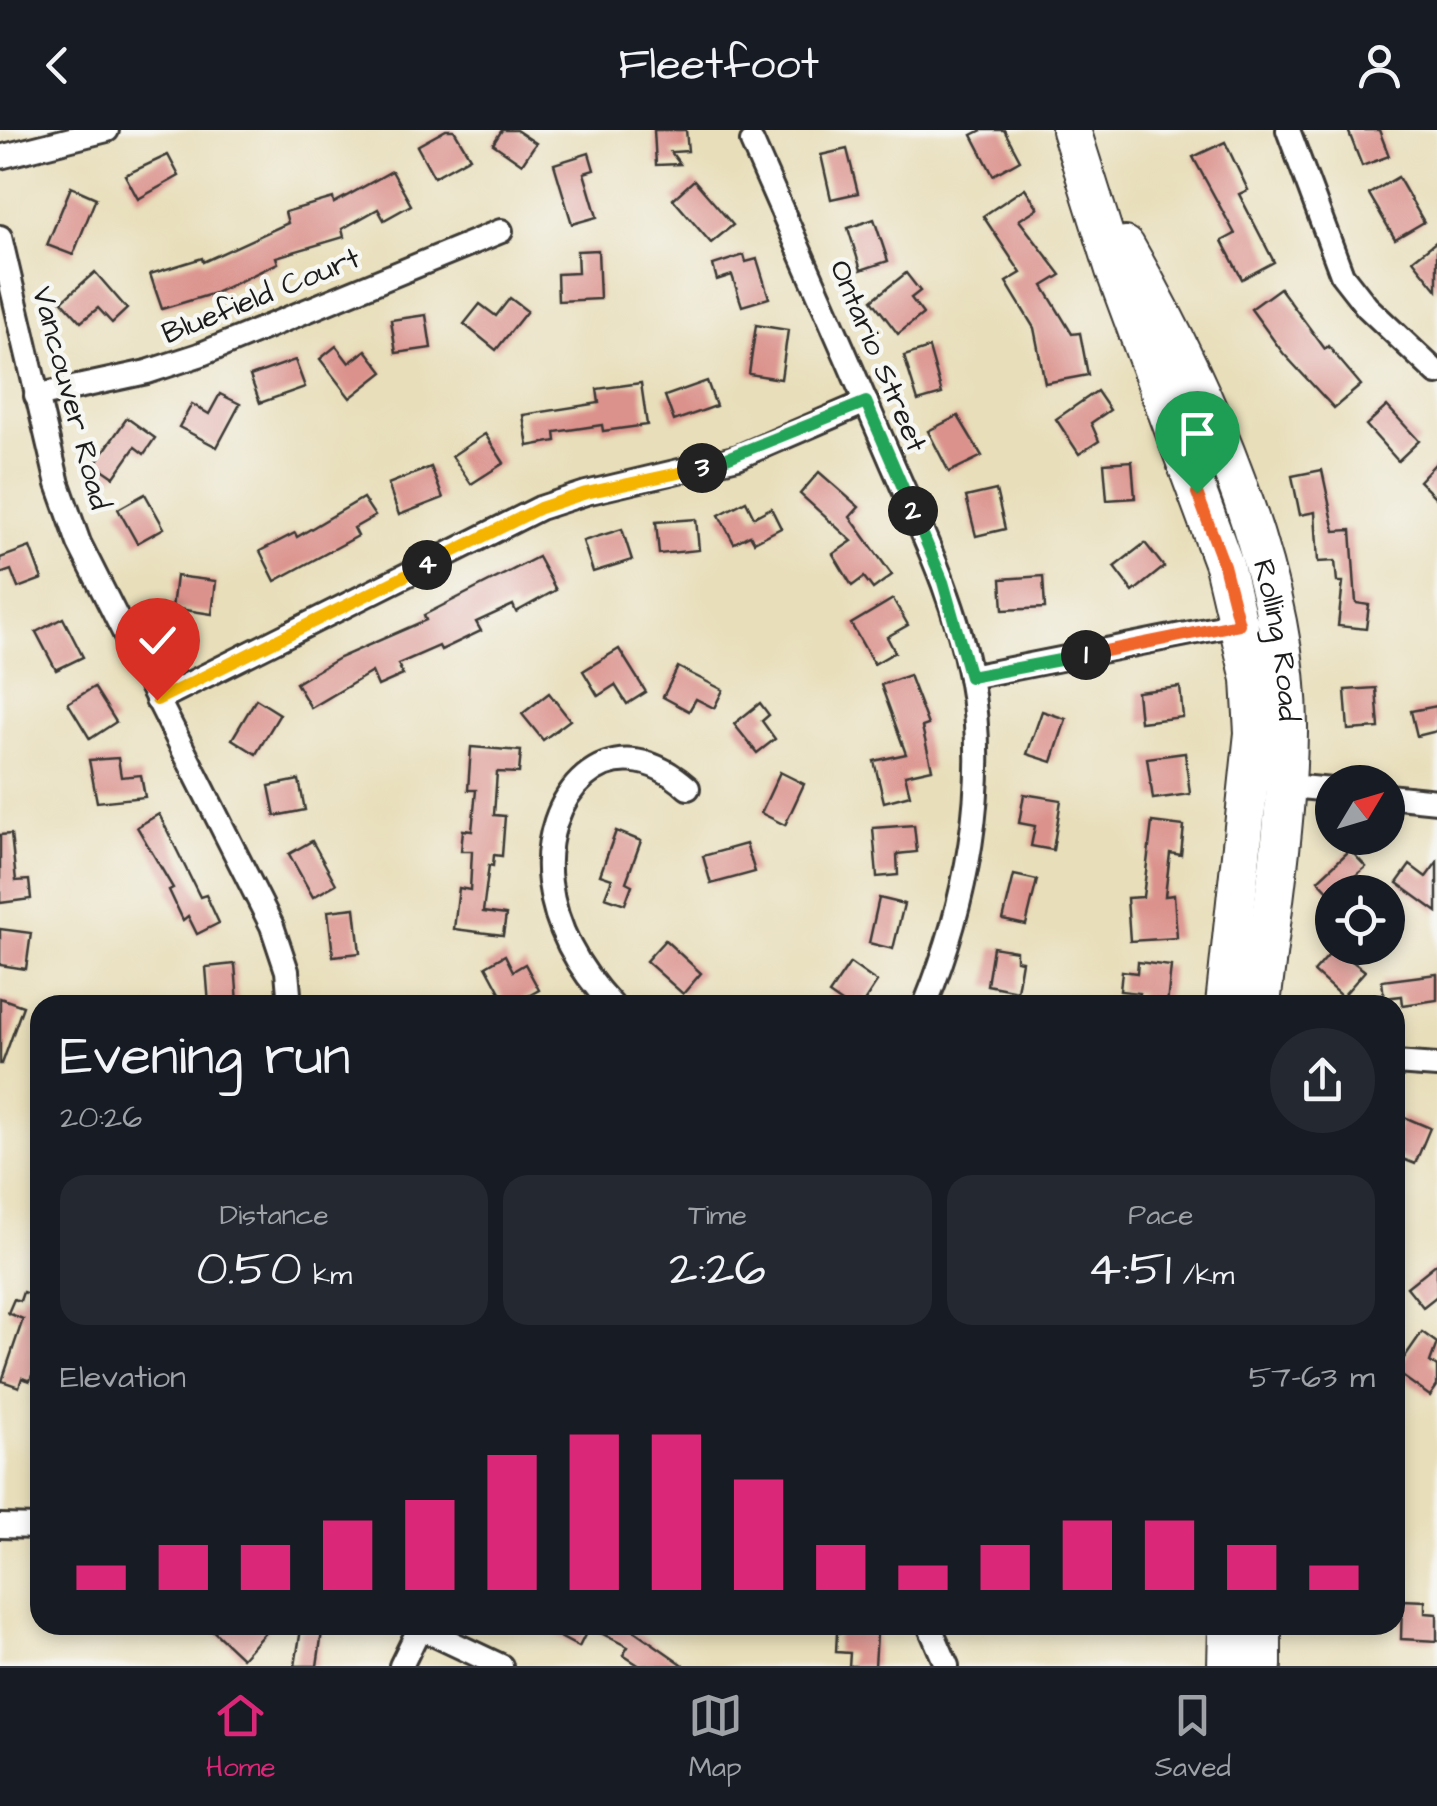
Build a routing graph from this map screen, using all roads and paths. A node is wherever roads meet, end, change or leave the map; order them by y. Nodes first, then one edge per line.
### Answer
1 (107, 130) edge
2 (1071, 130) edge
3 (1288, 130) edge
4 (752, 142) dead end
5 (0, 157) edge
6 (500, 230) dead end
7 (0, 237) edge
8 (1437, 373) edge
9 (36, 396) junction
10 (866, 402) junction
11 (1257, 619) junction
12 (970, 677) junction
13 (157, 700) junction
14 (1268, 785) junction
15 (688, 788) dead end
16 (1315, 789) edge
17 (1405, 798) edge
18 (1437, 801) edge
19 (289, 995) edge
20 (604, 995) edge
21 (928, 995) edge
22 (1227, 995) edge
23 (1261, 995) edge
24 (1405, 1064) edge
25 (1437, 1066) edge
26 (0, 1526) edge
27 (30, 1527) edge
28 (414, 1635) edge
29 (437, 1635) edge
30 (934, 1635) edge
31 (1228, 1635) edge
32 (1262, 1635) edge
33 (401, 1666) edge
34 (501, 1666) edge
35 (948, 1666) edge
36 (1228, 1666) edge
37 (1262, 1666) edge

1 - 5 street
2 - 11 main road, Rolling Road
3 - 8 street
4 - 10 street, Ontario Street
6 - 9 street, Bluefield Court
7 - 9 street, Vancouver Road
9 - 13 street, Vancouver Road
10 - 12 street, Ontario Street
10 - 13 street
11 - 12 street
11 - 14 main road, Rolling Road
12 - 21 street, Ontario Street
13 - 19 street, Vancouver Road
14 - 16 street
14 - 22 main road, Rolling Road
14 - 23 main road, Rolling Road
15 - 20 street
17 - 18 street
24 - 25 street
26 - 27 street
28 - 33 street
29 - 34 street
30 - 35 street
31 - 36 main road
32 - 37 main road

